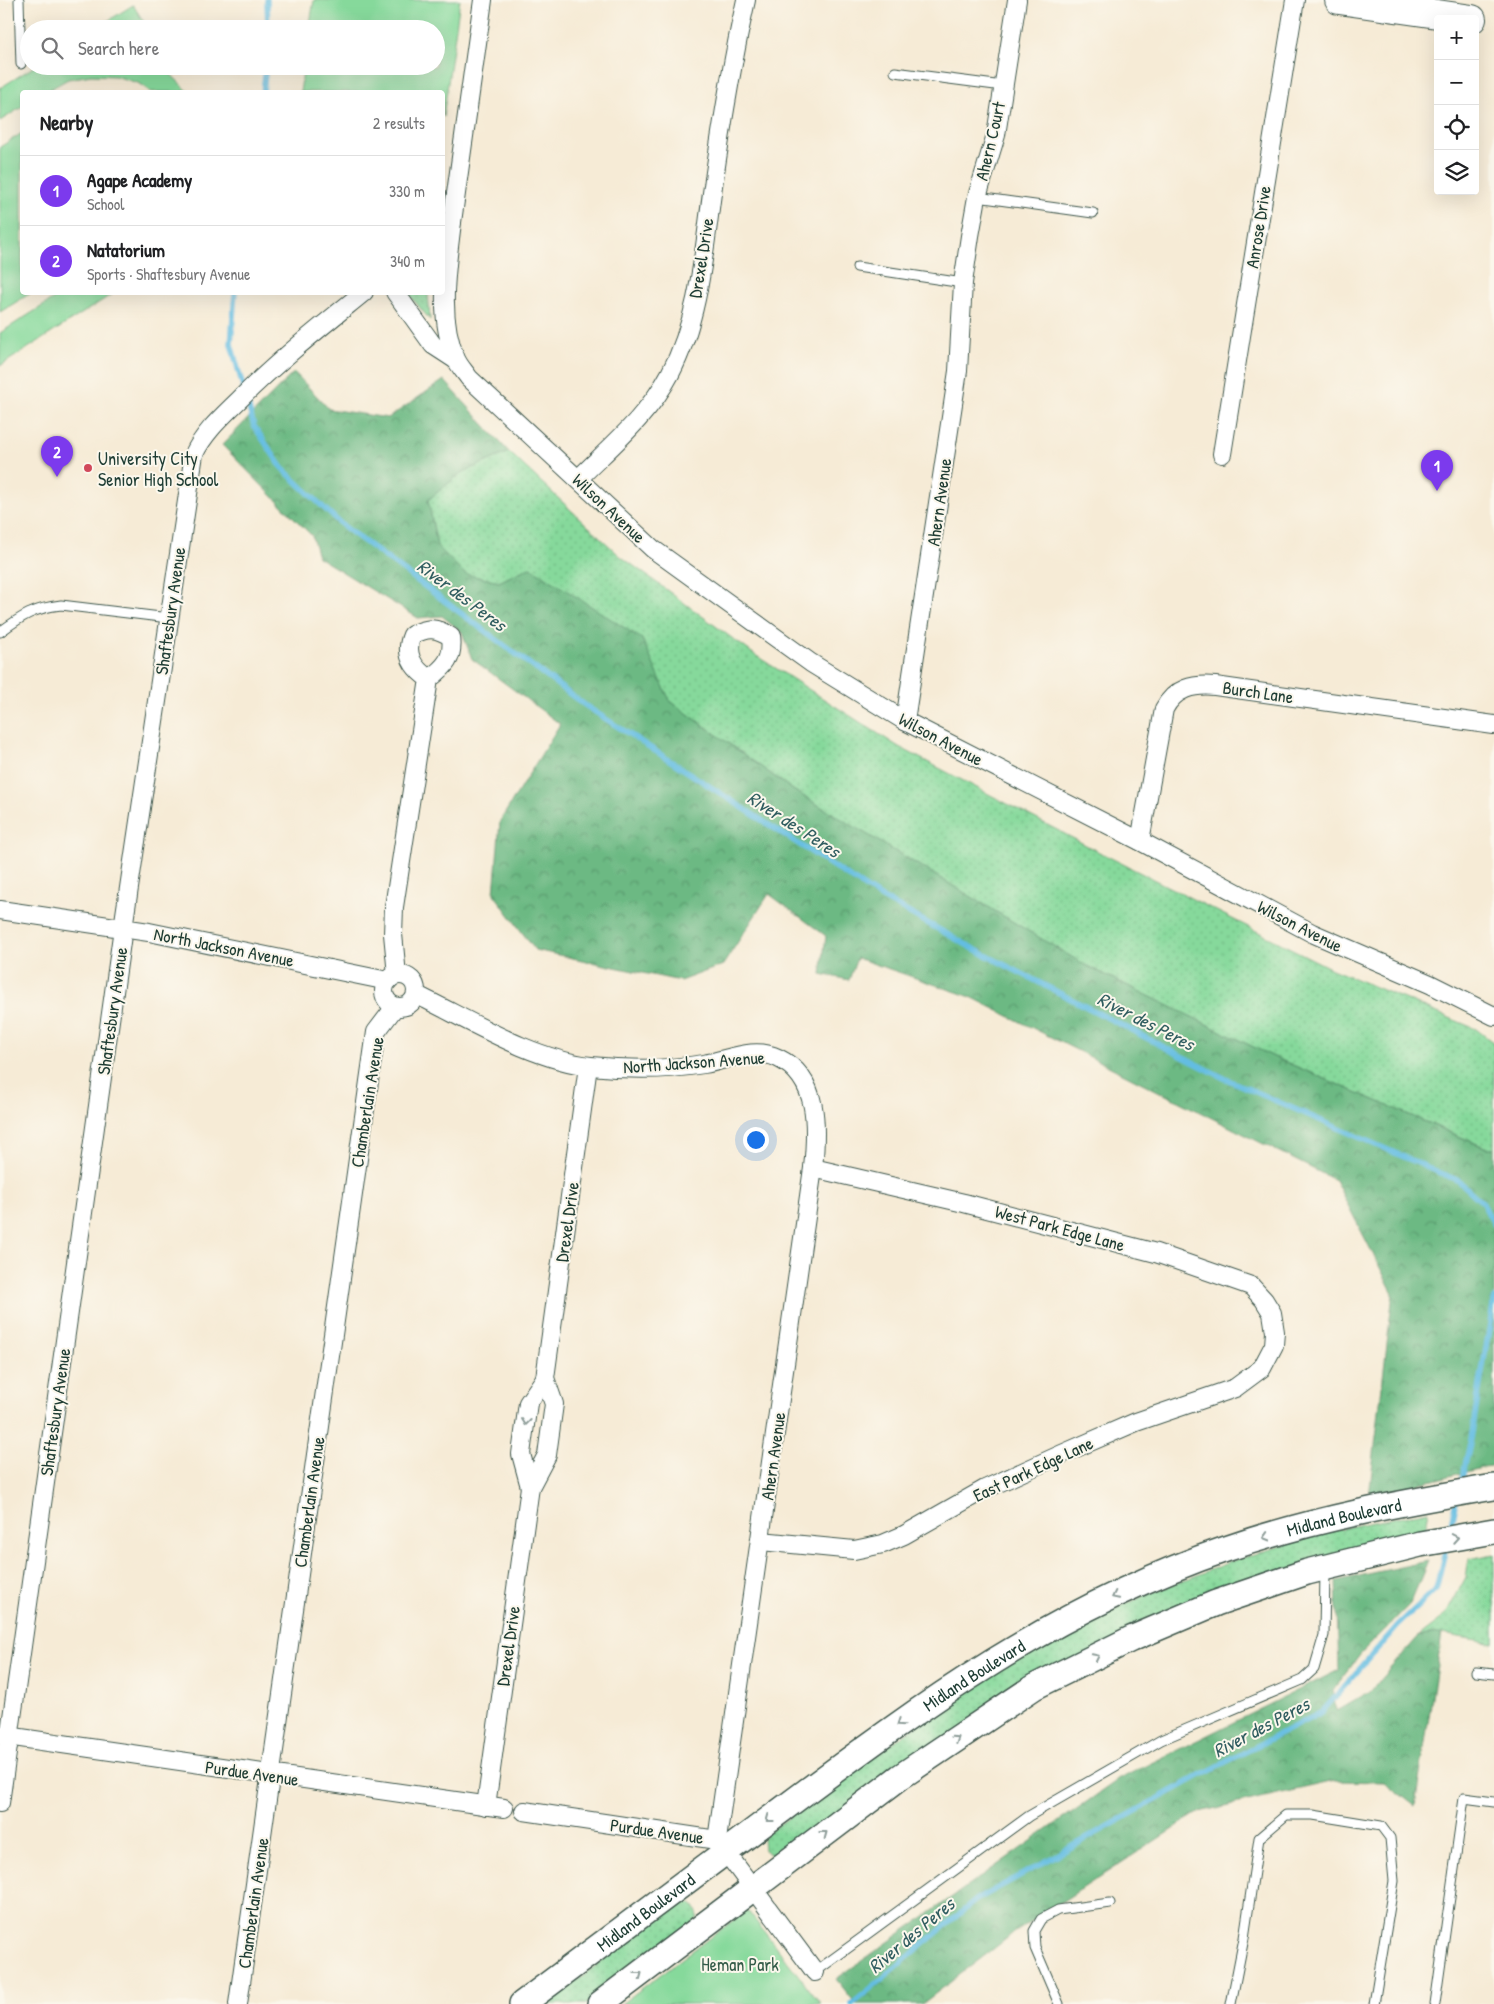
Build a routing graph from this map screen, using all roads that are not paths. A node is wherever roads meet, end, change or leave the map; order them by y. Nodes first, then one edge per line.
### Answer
1 (19, 0) edge
2 (484, 0) edge
3 (746, 0) edge
4 (1018, 0) edge
5 (1294, 0) edge
6 (1339, 0) edge
7 (1446, 15) edge
8 (1479, 20) edge
9 (1494, 22) edge
10 (20, 32) edge
11 (895, 72) dead end
12 (1003, 86) junction
13 (977, 197) junction
14 (1093, 212) dead end
15 (447, 226) edge
16 (857, 267) dead end
17 (963, 283) junction
18 (360, 295) edge
19 (397, 295) edge
20 (456, 360) junction
21 (1222, 454) dead end
22 (578, 479) junction
23 (169, 618) junction
24 (0, 632) edge
25 (429, 679) dead end
26 (905, 721) junction
27 (1494, 725) edge
28 (1140, 841) junction
29 (0, 910) edge
30 (123, 928) junction
31 (392, 978) junction
32 (416, 995) junction
33 (395, 1007) junction
34 (1494, 1016) edge
35 (588, 1066) junction
36 (799, 1074) joint
37 (813, 1168) junction
38 (1275, 1332) joint
39 (545, 1378) junction
40 (530, 1487) junction
41 (1494, 1487) edge
42 (1492, 1531) edge
43 (761, 1542) junction
44 (1326, 1568) junction
45 (1476, 1672) dead end
46 (1494, 1674) edge
47 (5, 1736) edge
48 (271, 1776) junction
49 (1494, 1802) edge
50 (0, 1803) edge
51 (486, 1806) junction
52 (504, 1808) dead end
53 (524, 1811) dead end
54 (722, 1846) junction
55 (754, 1888) junction
56 (1110, 1902) dead end
57 (815, 1972) joint
58 (238, 2004) edge
59 (522, 2004) edge
60 (600, 2004) edge
61 (1059, 2004) edge
62 (1231, 2004) edge
63 (1374, 2004) edge
64 (1435, 2004) edge

1 - 10 lane
2 - 15 street
3 - 22 street, Drexel Drive
4 - 12 street, Ahern Court
5 - 21 street, Anrose Drive
6 - 7 main road
8 - 9 main road
11 - 12 lane
12 - 13 street, Ahern Court
13 - 14 lane
13 - 17 street, Ahern Court
15 - 20 street, Wilson Avenue
16 - 17 lane
17 - 26 street, Ahern Avenue
18 - 23 street, Shaftesbury Avenue
19 - 20 street, Wilson Avenue
20 - 22 street, Wilson Avenue
22 - 26 street, Wilson Avenue
23 - 24 lane
23 - 30 street, Shaftesbury Avenue
25 - 31 street
26 - 28 street, Wilson Avenue
27 - 28 street, Burch Lane
28 - 34 street, Wilson Avenue
29 - 30 street, North Jackson Avenue
30 - 31 street, North Jackson Avenue
30 - 47 street, Shaftesbury Avenue
31 - 32 street
31 - 33 street
32 - 33 street
32 - 35 street, North Jackson Avenue
33 - 48 street, Chamberlain Avenue
35 - 36 street, North Jackson Avenue
35 - 39 street, Drexel Drive
36 - 37 street, Ahern Avenue
37 - 38 street, West Park Edge Lane
37 - 43 street, Ahern Avenue
38 - 43 street, East Park Edge Lane
39 - 40 street, Drexel Drive
39 -> 40 street, Drexel Drive
40 - 51 street, Drexel Drive
41 -> 54 main road, Midland Boulevard
44 -> 42 main road
43 - 54 street, Ahern Avenue
55 -> 44 main road
44 - 57 lane
45 - 46 lane
47 - 48 street, Purdue Avenue
47 - 50 street, Shaftesbury Avenue
48 - 51 street, Purdue Avenue
48 - 58 street, Chamberlain Avenue
49 - 64 lane
51 - 52 street, Purdue Avenue
53 - 54 street, Purdue Avenue
54 - 55 street, Purdue Avenue
54 - 59 main road, Midland Boulevard
55 - 57 street, Purdue Avenue
60 -> 55 main road
56 - 61 lane
62 - 63 lane

